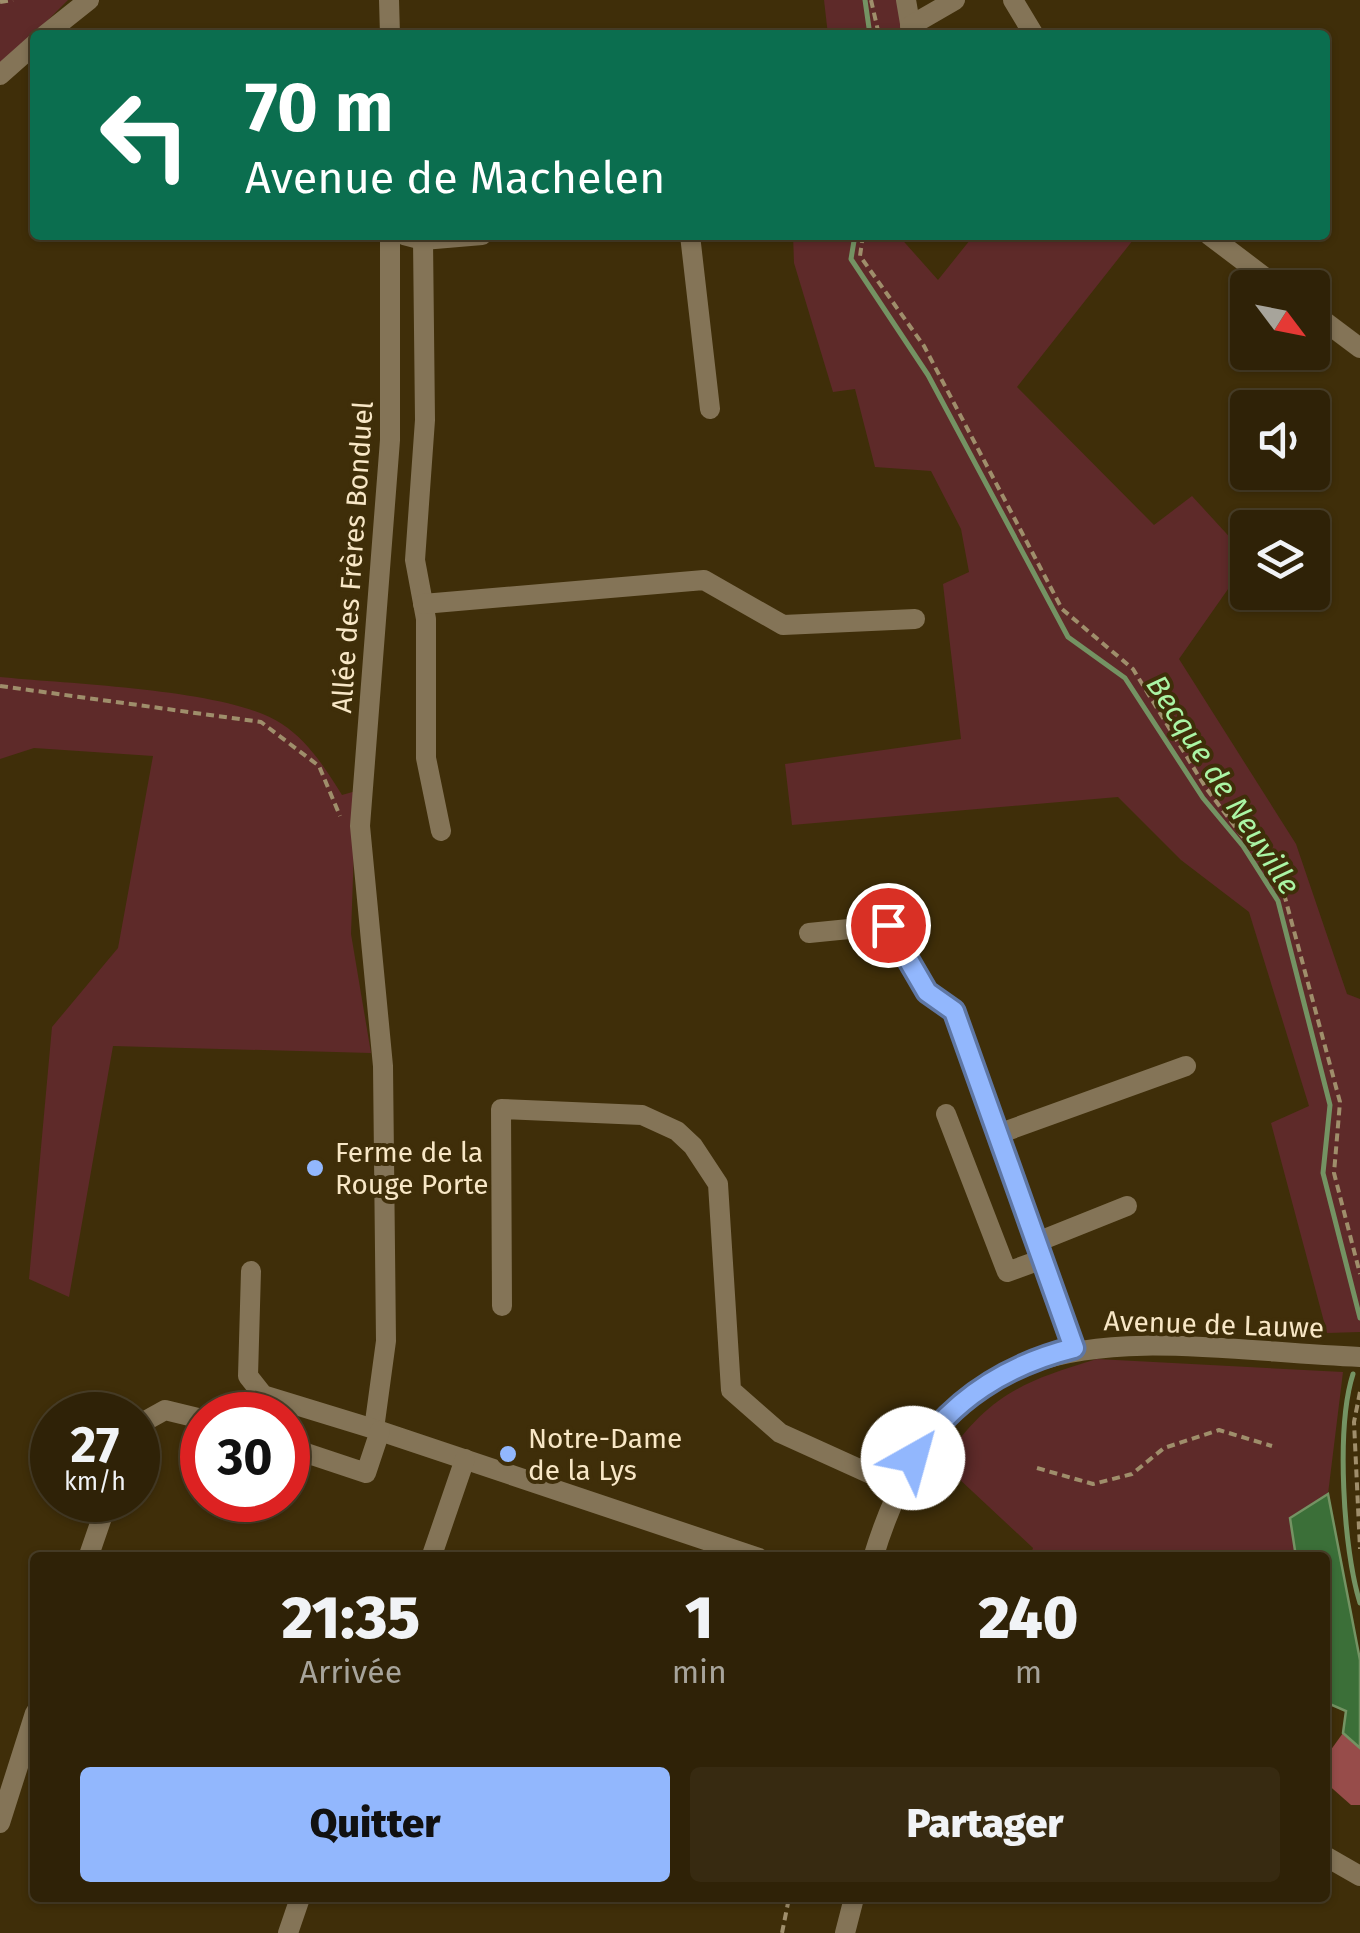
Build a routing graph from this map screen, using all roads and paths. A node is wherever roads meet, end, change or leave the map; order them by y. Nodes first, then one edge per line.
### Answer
1 (13, 0) edge
2 (89, 0) edge
3 (389, 0) edge
4 (872, 0) edge
5 (906, 0) edge
6 (955, 0) edge
7 (1013, 0) edge
8 (0, 2) edge
9 (51, 30) edge
10 (390, 30) edge
11 (878, 30) edge
12 (911, 30) edge
13 (912, 30) edge
14 (1031, 30) edge
15 (30, 48) edge
16 (0, 75) edge
17 (390, 240) edge
18 (414, 240) edge
19 (691, 240) edge
20 (862, 240) edge
21 (1216, 240) edge
22 (1255, 270) edge
23 (1330, 326) edge
24 (1360, 348) edge
25 (710, 410) dead end
26 (423, 604) junction
27 (914, 619) dead end
28 (0, 686) edge
29 (341, 818) dead end
30 (441, 831) dead end
31 (810, 933) dead end
32 (1186, 1066) dead end
33 (946, 1114) dead end
34 (998, 1134) junction
35 (1127, 1206) dead end
36 (1040, 1251) junction
37 (251, 1272) dead end
38 (1360, 1274) edge
39 (502, 1306) dead end
40 (1074, 1348) junction
41 (1360, 1357) edge
42 (1360, 1393) edge
43 (377, 1430) junction
44 (1272, 1446) dead end
45 (310, 1454) edge
46 (465, 1459) junction
47 (1037, 1468) dead end
48 (897, 1486) junction
49 (100, 1522) edge
50 (1360, 1550) edge
51 (90, 1552) edge
52 (433, 1552) edge
53 (741, 1552) edge
54 (875, 1552) edge
55 (30, 1729) edge
56 (0, 1823) edge
57 (1330, 1859) edge
58 (1360, 1876) edge
59 (299, 1902) edge
60 (788, 1902) edge
61 (853, 1902) edge
62 (288, 1933) edge
63 (782, 1933) edge
64 (845, 1933) edge

1 - 8 path
2 - 9 street
3 - 10 street
4 - 11 path
5 - 12 street
6 - 13 street
7 - 14 street
15 - 16 street
17 - 43 street, Allée des Frères Bonduel
18 - 26 street
19 - 25 street
20 - 38 path
21 - 22 street
23 - 24 street
26 - 27 street
26 - 30 street
28 - 29 path
31 - 34 street
32 - 34 street
33 - 36 street
34 - 36 street
35 - 36 street
36 - 40 street
37 - 43 street
39 - 48 street
40 - 41 street, Avenue de Lauwe
40 - 48 street, Avenue de Lauwe
42 - 50 path
43 - 45 street, Allée des Frères Bonduel
43 - 46 street
44 - 47 path
46 - 52 street
46 - 53 street
48 - 54 street, Avenue de Lauwe
49 - 51 street
55 - 56 street
57 - 58 street
59 - 62 street
60 - 63 path
61 - 64 street

